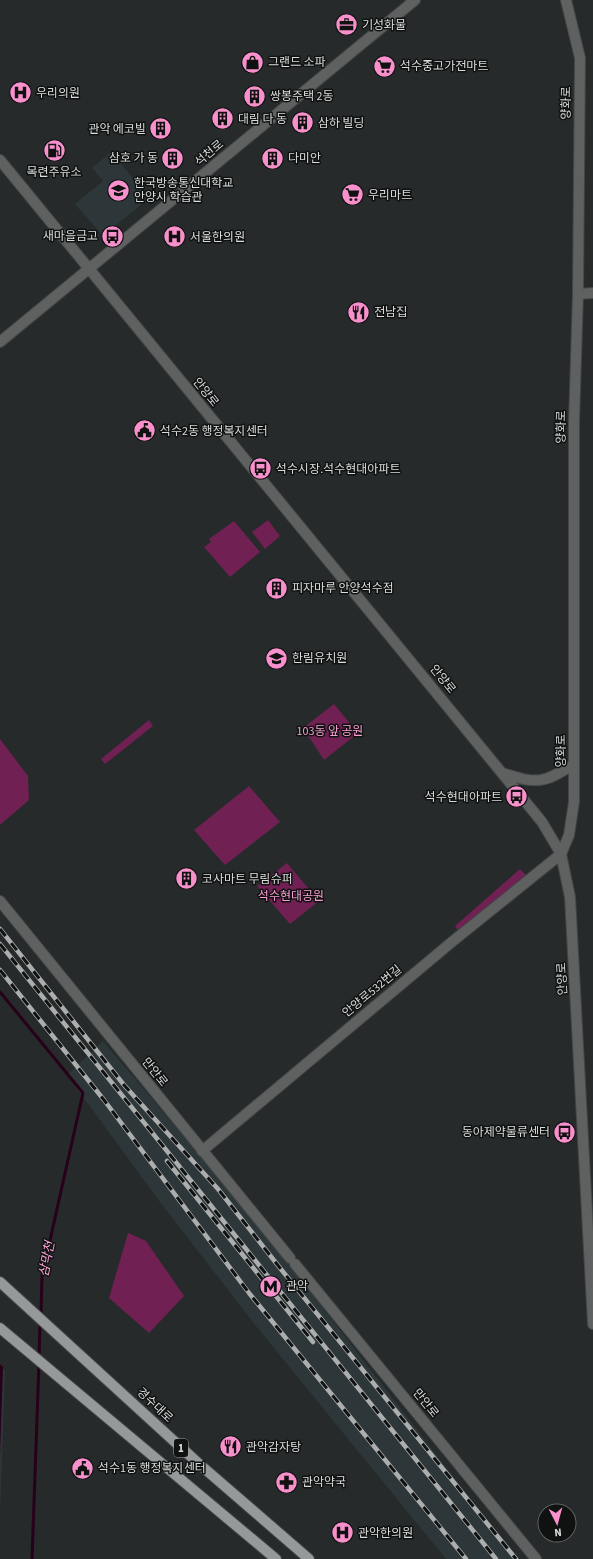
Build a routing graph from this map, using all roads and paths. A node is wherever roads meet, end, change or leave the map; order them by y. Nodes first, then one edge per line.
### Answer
1 (415, 0) edge
2 (566, 0) edge
3 (0, 160) edge
4 (89, 268) junction
5 (593, 293) edge
6 (578, 294) junction
7 (0, 342) edge
8 (574, 764) junction
9 (502, 773) junction
10 (561, 854) junction
11 (0, 901) edge
12 (202, 1151) junction
13 (0, 1282) edge
14 (593, 1324) edge
15 (0, 1328) edge
16 (276, 1559) edge
17 (309, 1559) edge
18 (536, 1559) edge

1 - 4 street, 석천로
2 - 6 street, 양화로
3 - 4 street, 안양로
4 - 7 street, 석천로
4 - 9 street, 안양로
5 - 6 street
6 - 8 street, 양화로
8 - 9 street
8 - 10 street, 양화로
9 - 10 street, 안양로
10 - 12 street, 안양로532번길
10 - 14 street, 안양로
11 - 12 street, 만안로
12 - 18 street, 만안로
13 - 17 main road, 경수대로 / 1
15 - 16 main road, 1

